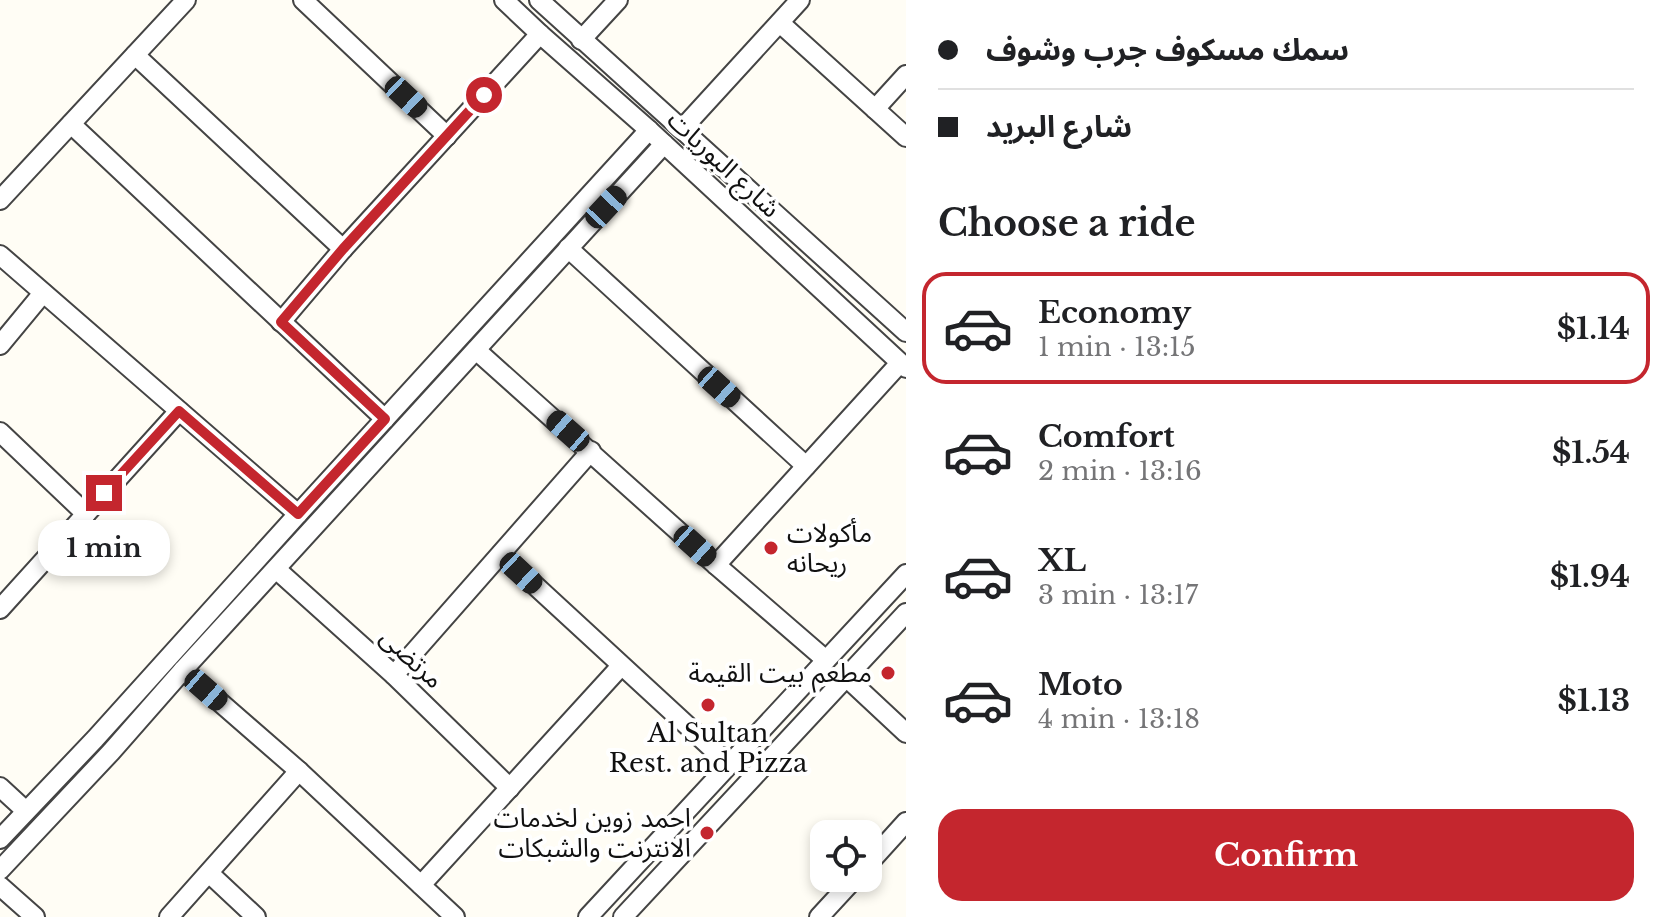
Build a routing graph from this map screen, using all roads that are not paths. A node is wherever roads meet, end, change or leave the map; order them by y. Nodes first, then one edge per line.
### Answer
1 (186, 0) edge
2 (303, 0) edge
3 (504, 0) edge
4 (539, 0) edge
5 (618, 0) edge
6 (800, 0) edge
7 (780, 23) junction
8 (540, 34) junction
9 (581, 40) junction
10 (135, 55) junction
11 (906, 75) edge
12 (875, 109) junction
13 (71, 124) junction
14 (682, 129) junction
15 (649, 130) junction
16 (447, 136) junction
17 (906, 137) edge
18 (664, 144) junction
19 (0, 200) edge
20 (796, 232) junction
21 (568, 248) junction
22 (343, 249) junction
23 (781, 252) junction
24 (0, 255) edge
25 (841, 273) junction
26 (824, 292) junction
27 (43, 293) junction
28 (281, 322) junction
29 (906, 332) edge
30 (0, 345) edge
31 (476, 350) junction
32 (903, 366) edge
33 (179, 411) junction
34 (385, 419) junction
35 (0, 432) edge
36 (591, 451) junction
37 (806, 466) junction
38 (86, 514) junction
39 (298, 514) junction
40 (501, 554) junction
41 (716, 565) junction
42 (276, 569) junction
43 (906, 574) edge
44 (0, 609) edge
45 (906, 613) edge
46 (826, 660) junction
47 (621, 666) junction
48 (183, 670) junction
49 (394, 675) junction
50 (846, 677) junction
51 (129, 700) junction
52 (145, 714) junction
53 (906, 733) edge
54 (95, 739) junction
55 (111, 752) junction
56 (729, 764) junction
57 (299, 771) junction
58 (0, 787) edge
59 (510, 788) junction
60 (26, 811) junction
61 (906, 822) edge
62 (0, 839) edge
63 (882, 849) edge
64 (0, 870) edge
65 (210, 874) junction
66 (421, 885) junction
67 (0, 886) edge
68 (842, 892) edge
69 (35, 917) edge
70 (169, 917) edge
71 (256, 917) edge
72 (455, 917) edge
73 (588, 917) edge
74 (623, 917) edge
75 (819, 917) edge

1 - 10 street
2 - 16 street
3 - 8 street, شارع البوريات
4 - 9 street, شارع البوريات
5 - 9 street
6 - 7 street
7 - 12 street
7 - 14 street
8 - 15 street, شارع البوريات
8 - 16 street
9 - 14 street, شارع البوريات
10 - 13 street
10 - 22 street
11 - 12 street
12 - 17 street
13 - 19 street
13 - 28 street
14 - 20 street, شارع البوريات
15 - 18 street, شارع البوريات
15 - 34 street
16 - 22 street
18 - 21 street
18 - 23 street, شارع البوريات
20 - 23 street
20 - 25 street, شارع البوريات
21 - 31 street
21 - 37 street
22 - 28 street
23 - 26 street, شارع البوريات
24 - 27 street
25 - 26 street
25 - 29 street, شارع البوريات
26 - 32 street, شارع البوريات
27 - 30 street
27 - 33 street
28 - 34 street
31 - 36 street
31 - 42 street
32 - 37 street
33 - 38 street
33 - 39 street
34 - 39 street
35 - 38 street
36 - 40 street
36 - 41 street
37 - 41 street
38 - 44 street
39 - 51 street
40 - 47 street
40 - 49 street
41 - 46 street
42 - 48 street
42 - 49 street, مرتضى
43 - 46 street
45 - 50 street
46 - 56 street
47 - 56 street
47 - 59 street
48 - 52 street
48 - 57 street
49 - 59 street, مرتضى
50 - 53 street
50 - 74 street
51 - 52 street
51 - 54 street
52 - 55 street
54 - 55 street
54 - 60 street
55 - 64 street
56 - 73 street
57 - 65 street
57 - 66 street
58 - 60 street
59 - 66 street
60 - 62 street
61 - 63 street
65 - 70 street
65 - 71 street
66 - 72 street
67 - 69 street
68 - 75 street

